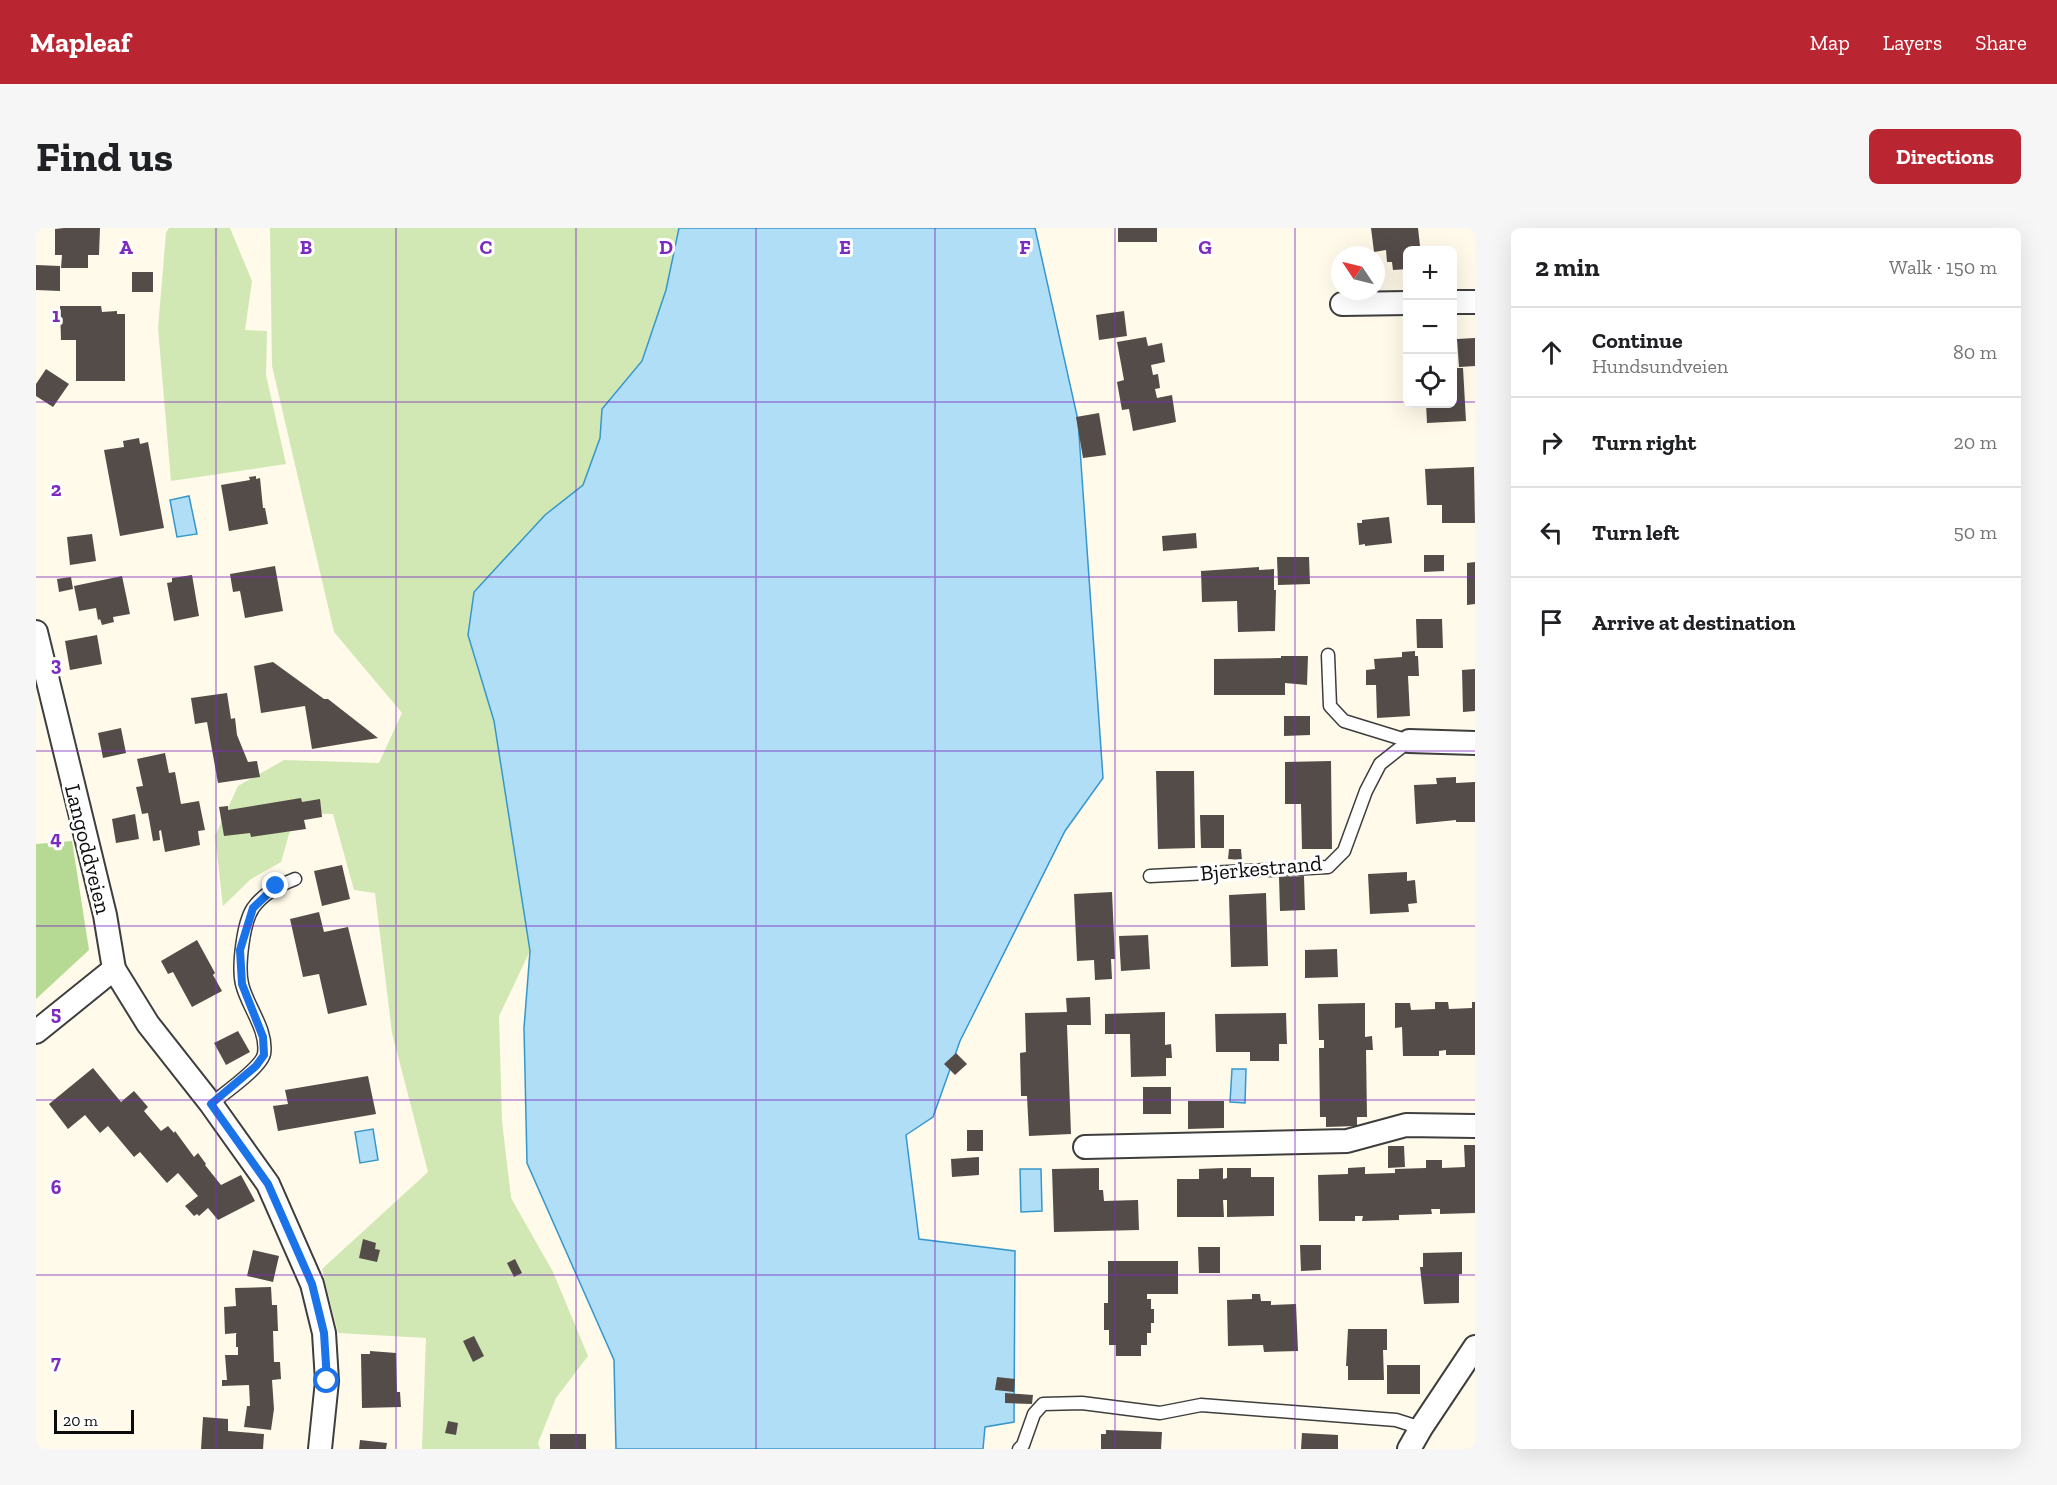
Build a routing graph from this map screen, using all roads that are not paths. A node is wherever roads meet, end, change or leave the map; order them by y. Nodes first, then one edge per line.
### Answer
1 (1457, 302) edge
2 (1475, 302) edge
3 (1403, 303) edge
4 (1342, 304) dead end
5 (36, 632) edge
6 (1328, 655) dead end
7 (1409, 741) junction
8 (1475, 743) edge
9 (1150, 876) dead end
10 (295, 879) dead end
11 (114, 969) junction
12 (36, 1032) edge
13 (211, 1104) junction
14 (1475, 1126) edge
15 (1085, 1147) dead end
16 (1475, 1347) edge
17 (1421, 1428) junction
18 (320, 1449) edge
19 (1019, 1449) edge
20 (1409, 1449) edge

1 - 2 street
3 - 4 street
5 - 11 street, Langoddveien
6 - 7 lane
7 - 8 street
7 - 9 lane, Bjerkestrand
10 - 13 lane
11 - 12 street
11 - 13 street
13 - 18 street
14 - 15 street
16 - 17 street
17 - 19 lane
17 - 20 street

